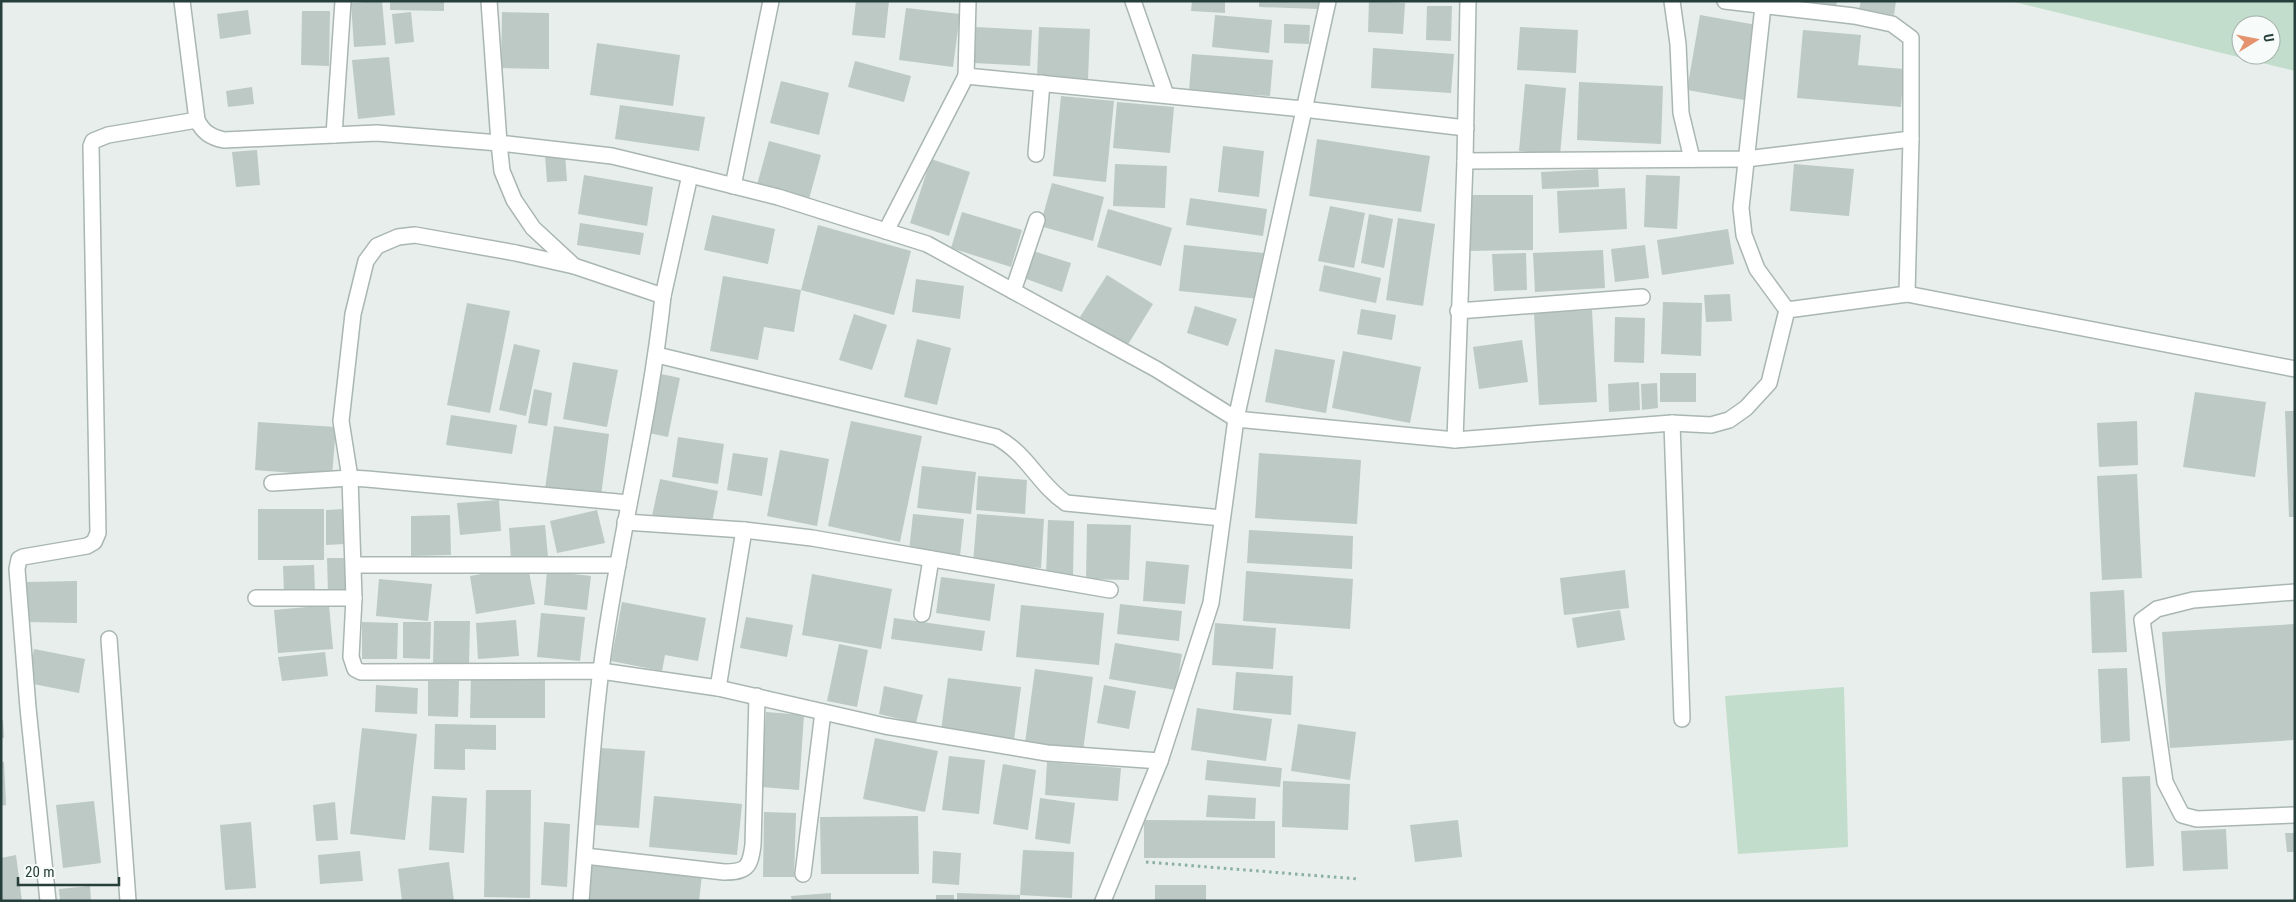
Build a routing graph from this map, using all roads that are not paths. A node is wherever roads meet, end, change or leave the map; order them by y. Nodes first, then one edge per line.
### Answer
1 (182, 1) edge
2 (343, 1) edge
3 (489, 1) edge
4 (771, 1) edge
5 (968, 1) edge
6 (1133, 1) edge
7 (1328, 1) edge
8 (1468, 1) edge
9 (1672, 1) edge
10 (1725, 1) edge
11 (1763, 6) junction
12 (1855, 9) edge
13 (966, 76) junction
14 (1042, 83) junction
15 (1166, 95) junction
16 (1303, 109) junction
17 (197, 120) junction
18 (1466, 128) junction
19 (334, 135) junction
20 (1911, 139) junction
21 (499, 143) junction
22 (1036, 154) dead end
23 (1692, 159) junction
24 (1746, 159) junction
25 (1465, 161) junction
26 (690, 175) junction
27 (733, 186) junction
28 (1037, 220) dead end
29 (886, 231) junction
30 (574, 266) junction
31 (1013, 291) junction
32 (1907, 294) junction
33 (663, 296) junction
34 (1642, 297) dead end
35 (1787, 310) junction
36 (1458, 311) junction
37 (657, 355) junction
38 (2295, 369) edge
39 (1236, 419) junction
40 (1672, 424) junction
41 (1455, 440) junction
42 (350, 478) junction
43 (272, 483) dead end
44 (628, 503) junction
45 (1222, 518) junction
46 (625, 522) junction
47 (744, 530) junction
48 (930, 559) junction
49 (618, 564) junction
50 (354, 565) junction
51 (1110, 590) dead end
52 (2295, 592) edge
53 (256, 598) dead end
54 (354, 598) junction
55 (922, 614) dead end
56 (109, 638) dead end
57 (601, 671) junction
58 (718, 688) junction
59 (757, 696) junction
60 (823, 712) junction
61 (1682, 719) dead end
62 (1160, 761) junction
63 (2295, 815) edge
64 (585, 856) junction
65 (803, 874) dead end
66 (48, 901) edge
67 (128, 901) edge
68 (581, 901) edge
69 (1103, 901) edge

1 - 17 street
2 - 19 street
3 - 21 street
4 - 27 street
5 - 13 street
6 - 15 street
7 - 16 street
8 - 18 street
9 - 23 street
10 - 11 street
11 - 12 street
11 - 24 street
12 - 20 street
13 - 14 street
13 - 29 street
14 - 15 street
14 - 22 street
15 - 16 street
16 - 18 street
16 - 39 street
17 - 19 street
17 - 66 street
18 - 25 street
19 - 21 street
20 - 24 street
20 - 32 street
21 - 26 street
21 - 30 street
23 - 24 street
23 - 25 street
24 - 35 street
25 - 36 street
26 - 27 street
26 - 33 street
27 - 29 street
28 - 31 street
29 - 31 street
30 - 33 street
30 - 42 street
31 - 39 street
32 - 35 street
32 - 38 street
33 - 37 street
34 - 36 street
35 - 40 street
36 - 41 street
37 - 44 street
37 - 45 street
39 - 41 street
39 - 45 street
40 - 41 street
40 - 61 street
42 - 43 street
42 - 44 street
42 - 50 street
44 - 46 street
45 - 62 street
46 - 47 street
46 - 49 street
47 - 48 street
47 - 58 street
48 - 51 street
48 - 55 street
49 - 50 street
49 - 57 street
50 - 54 street
52 - 63 street
53 - 54 street
54 - 57 street
56 - 67 street
57 - 58 street
57 - 64 street
58 - 59 street
59 - 60 street
59 - 64 street
60 - 62 street
60 - 65 street
62 - 69 street
64 - 68 street

